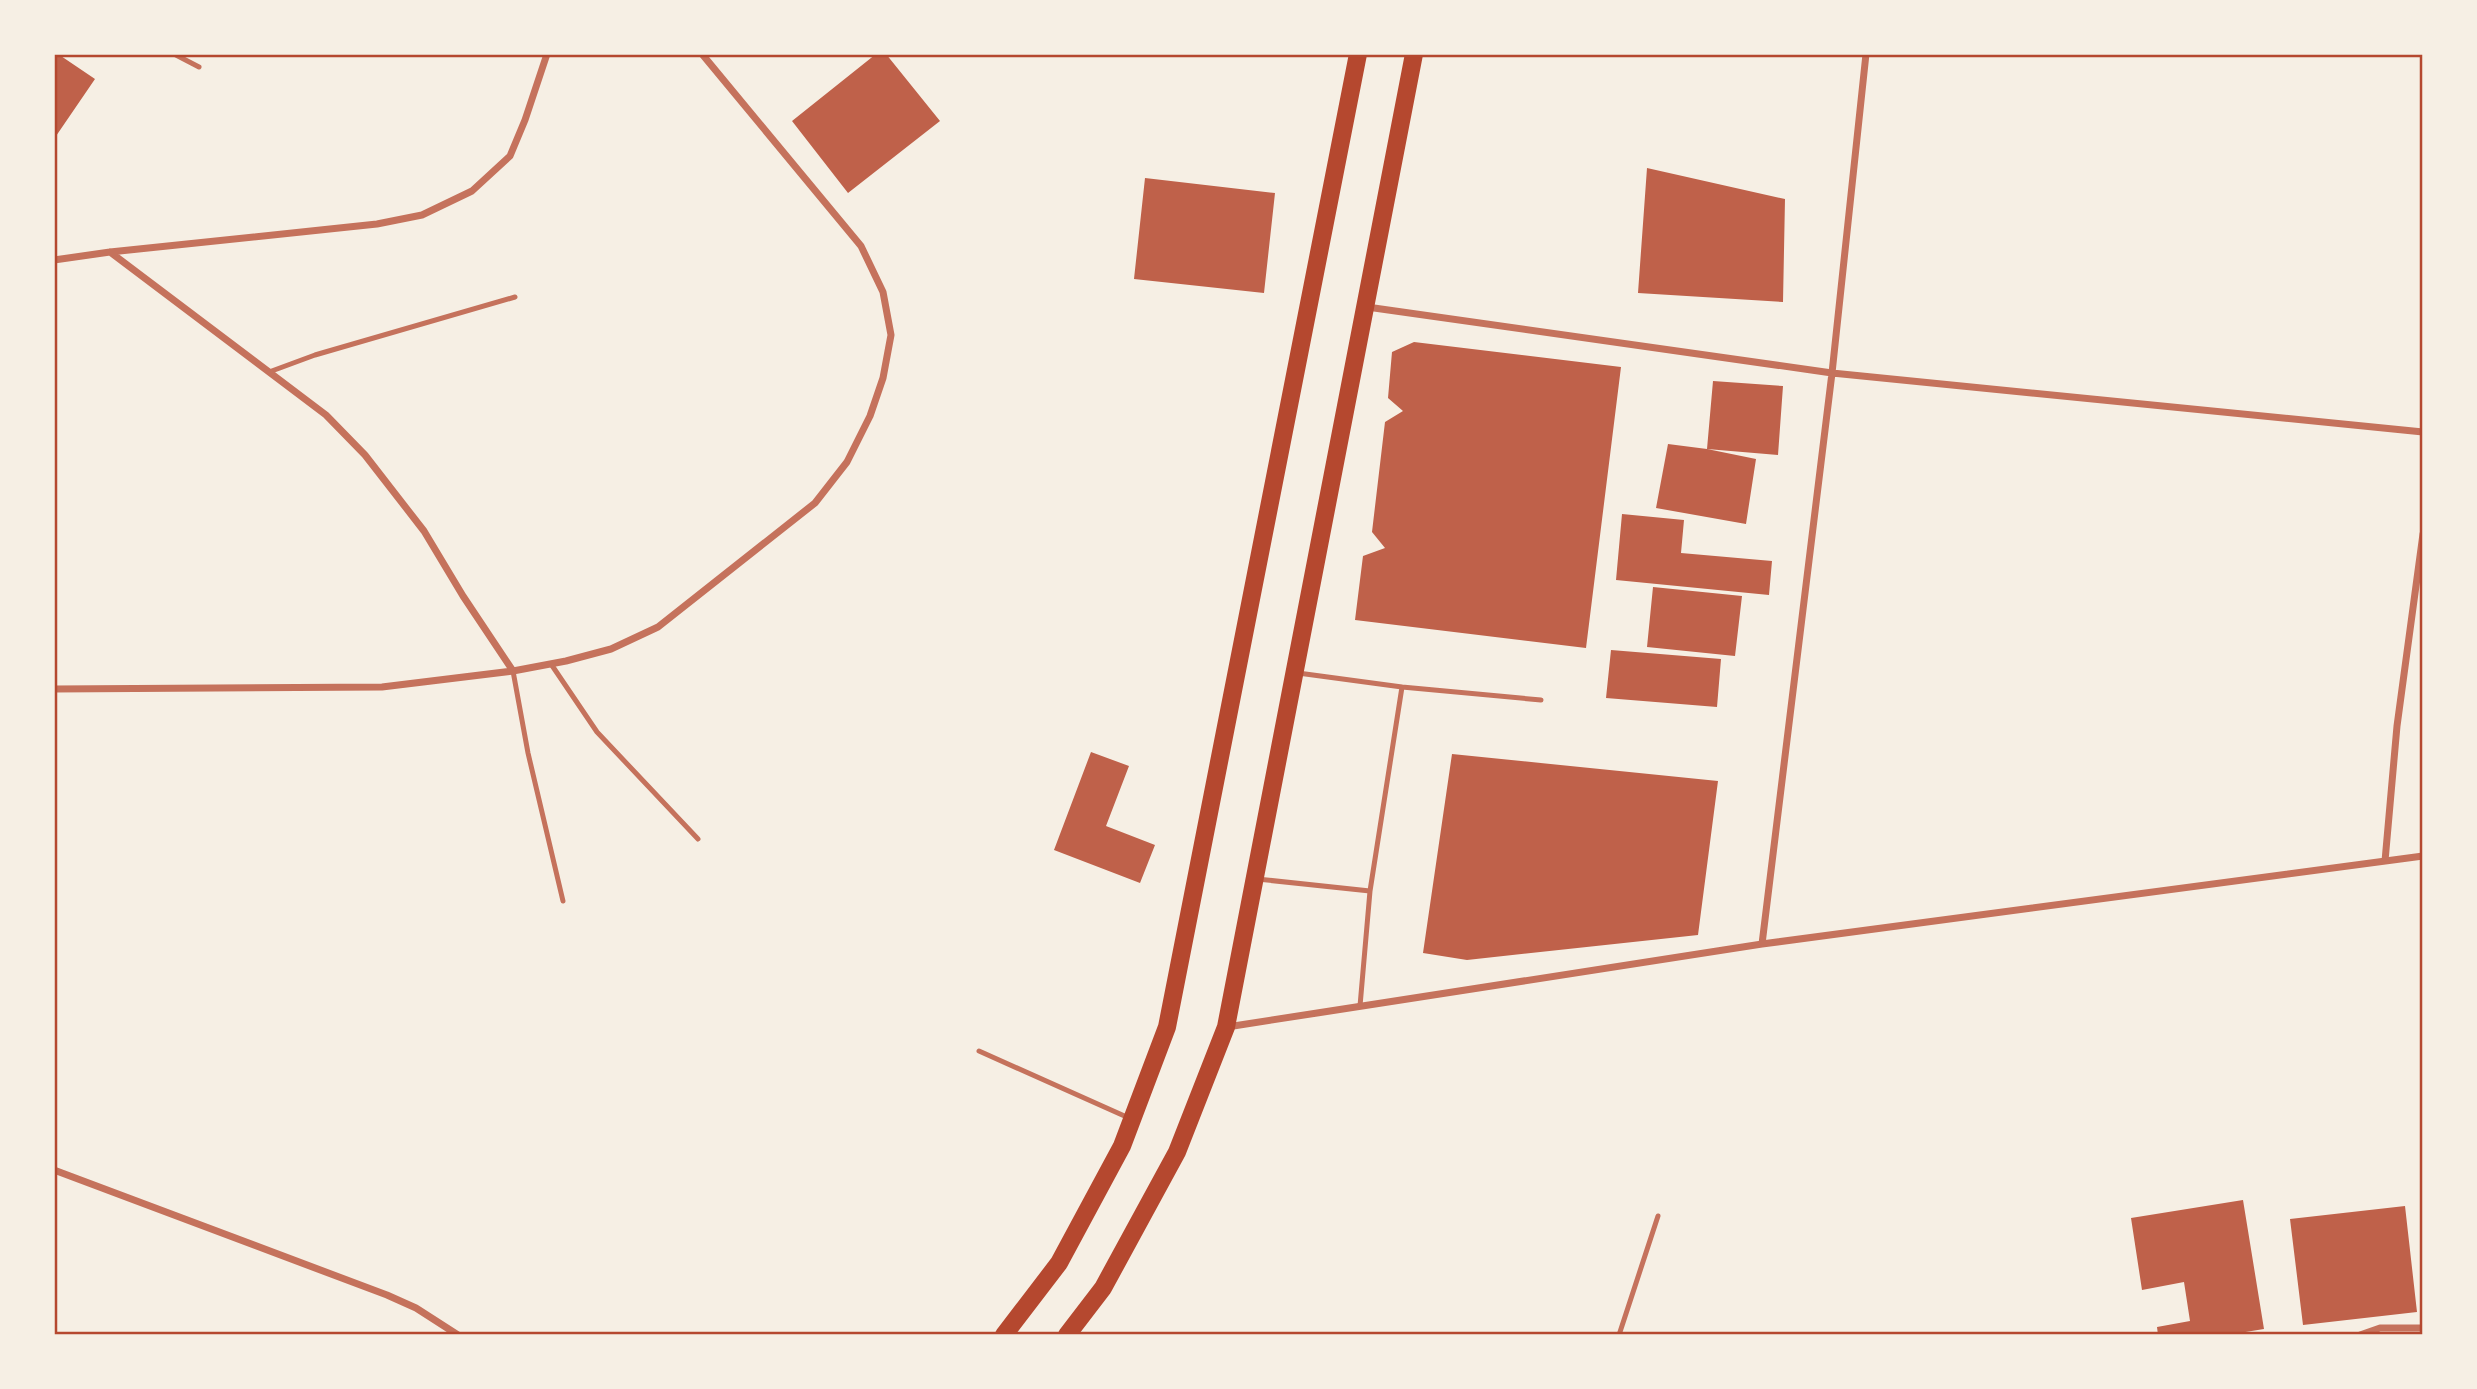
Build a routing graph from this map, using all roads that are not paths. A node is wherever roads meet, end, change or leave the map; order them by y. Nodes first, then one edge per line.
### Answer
1 (174, 54) edge
2 (547, 54) edge
3 (702, 54) edge
4 (1357, 54) edge
5 (1414, 54) edge
6 (1866, 54) edge
7 (199, 67) dead end
8 (110, 252) junction
9 (54, 260) edge
10 (515, 297) dead end
11 (1364, 307) junction
12 (269, 372) junction
13 (1832, 373) junction
14 (2423, 432) edge
15 (2423, 534) edge
16 (551, 664) junction
17 (513, 671) junction
18 (1294, 673) junction
19 (1402, 687) junction
20 (54, 689) edge
21 (1541, 700) dead end
22 (698, 839) dead end
23 (2423, 856) edge
24 (2385, 861) junction
25 (1254, 879) junction
26 (1370, 891) junction
27 (563, 901) dead end
28 (1762, 944) junction
29 (1360, 1006) junction
30 (1226, 1027) junction
31 (979, 1051) dead end
32 (1132, 1119) junction
33 (54, 1170) edge
34 (1658, 1216) dead end
35 (2423, 1328) edge
36 (1073, 1333) edge
37 (457, 1335) edge
38 (1004, 1335) edge
39 (1619, 1335) edge
40 (2360, 1335) edge

1 - 7 lane
2 - 8 street
3 - 16 street
4 - 32 main road
5 - 11 main road
6 - 13 street
8 - 9 street
8 - 12 street
10 - 12 lane
11 - 13 street
11 - 18 main road
12 - 17 street
13 - 14 street
13 - 28 street
15 - 24 street
16 - 17 street
16 - 22 lane
17 - 20 street
17 - 27 lane
18 - 19 lane
18 - 25 main road
19 - 21 lane
19 - 26 lane
23 - 24 street
24 - 28 street
25 - 26 lane
25 - 30 main road
26 - 29 lane
28 - 29 street
29 - 30 street
30 - 36 main road
31 - 32 lane
32 - 38 main road
33 - 37 street
34 - 39 lane
35 - 40 street

